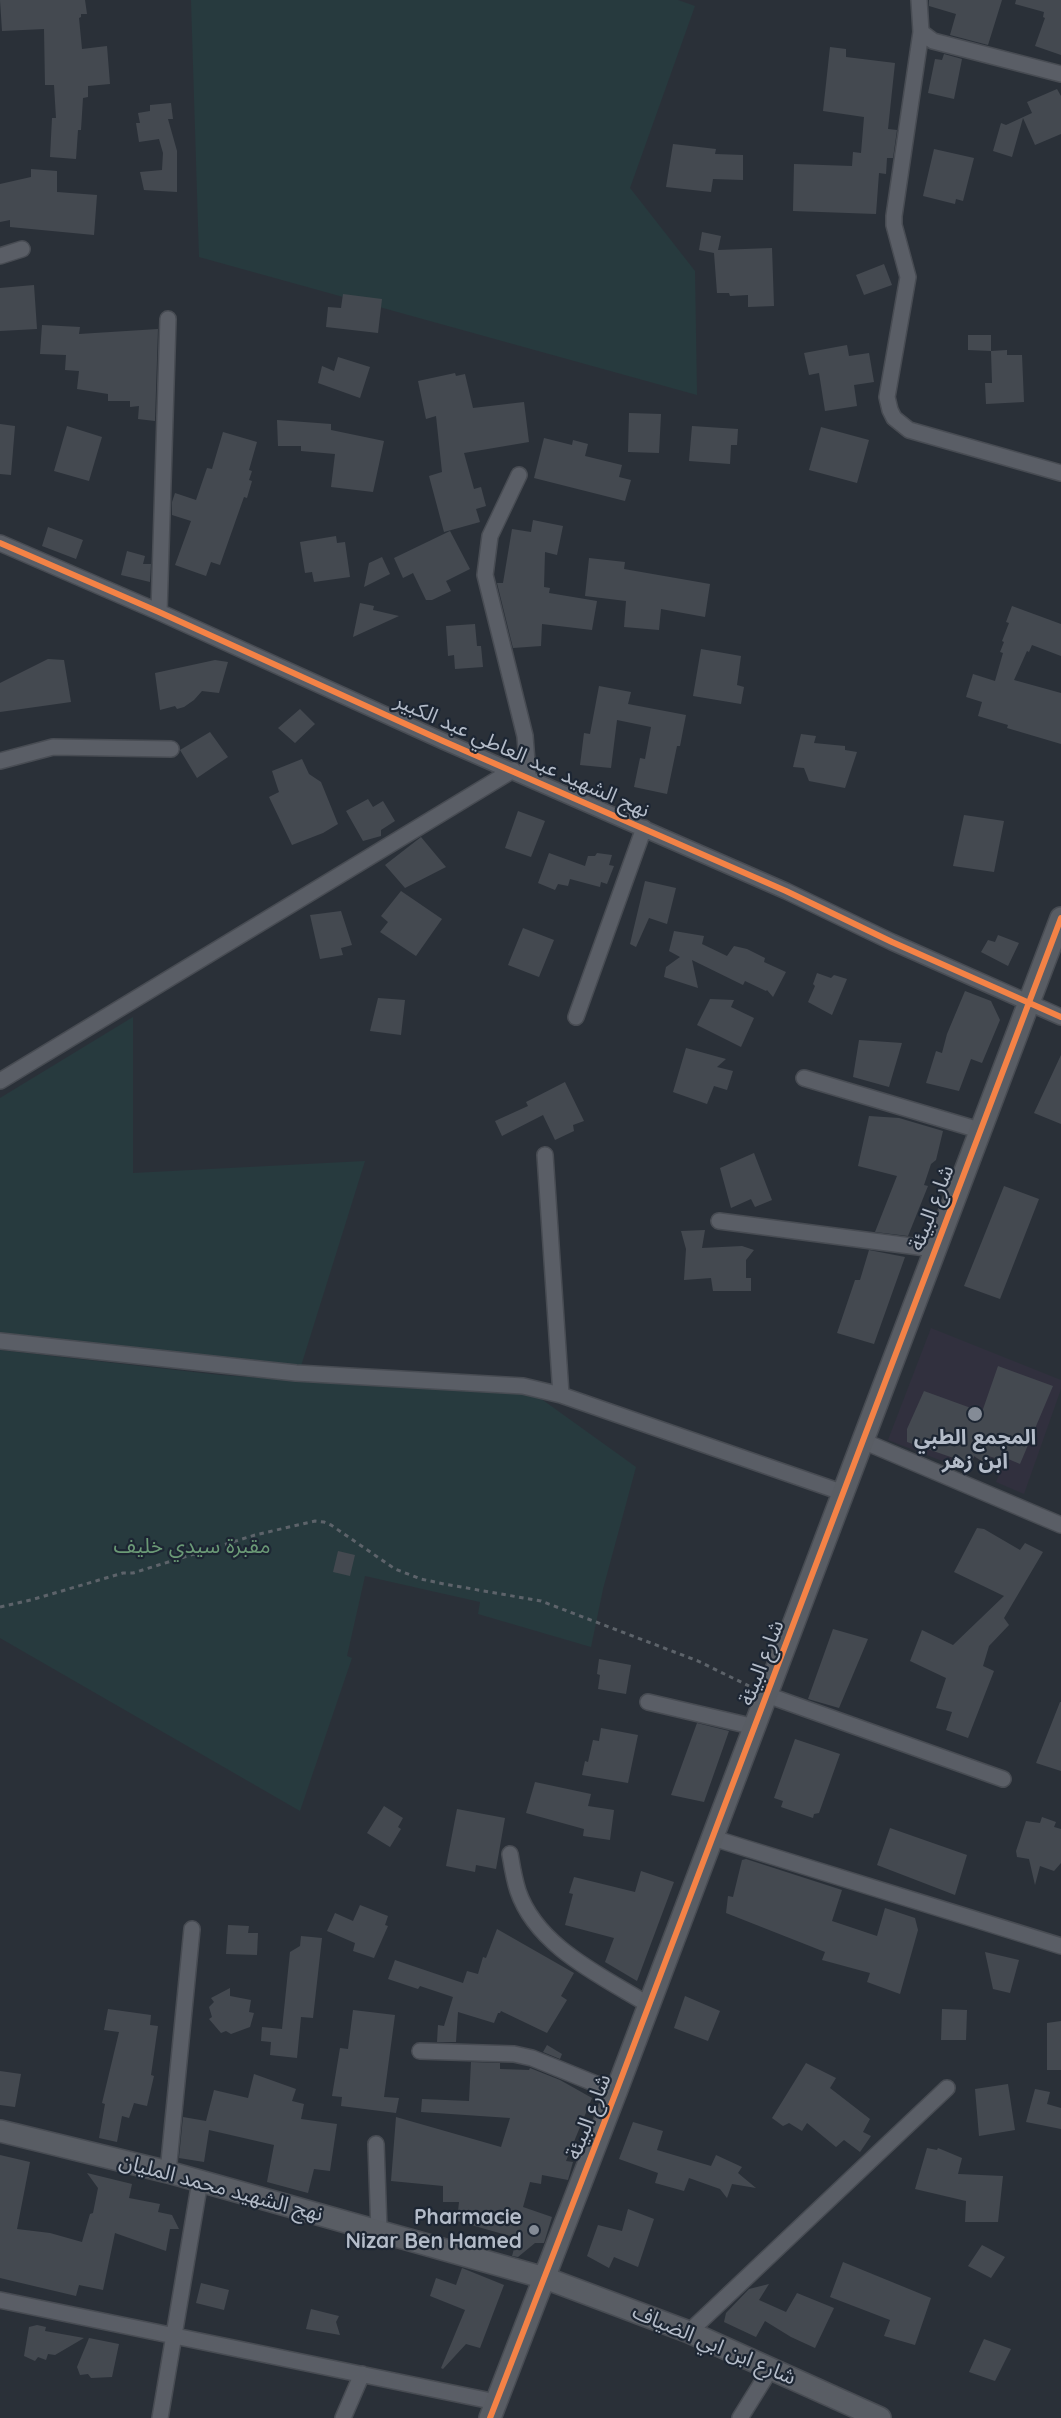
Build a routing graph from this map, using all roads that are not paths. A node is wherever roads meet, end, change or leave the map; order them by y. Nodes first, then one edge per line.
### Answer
1 (919, 0) edge
2 (921, 32) junction
3 (1061, 74) edge
4 (22, 249) dead end
5 (0, 256) edge
6 (168, 319) dead end
7 (1061, 473) edge
8 (519, 476) dead end
9 (0, 543) edge
10 (159, 612) junction
11 (171, 749) dead end
12 (0, 761) edge
13 (513, 770) junction
14 (528, 776) junction
15 (644, 828) junction
16 (1061, 918) edge
17 (1029, 1002) junction
18 (576, 1017) dead end
19 (1061, 1017) edge
20 (804, 1078) dead end
21 (0, 1081) edge
22 (979, 1130) junction
23 (545, 1155) dead end
24 (719, 1221) dead end
25 (934, 1249) junction
26 (0, 1341) edge
27 (561, 1395) junction
28 (863, 1440) junction
29 (844, 1493) junction
30 (1061, 1525) edge
31 (767, 1695) junction
32 (648, 1702) dead end
33 (755, 1727) junction
34 (1003, 1779) dead end
35 (713, 1838) junction
36 (510, 1854) dead end
37 (192, 1929) dead end
38 (1061, 1946) edge
39 (649, 2005) junction
40 (420, 2051) dead end
41 (947, 2088) dead end
42 (616, 2092) junction
43 (0, 2131) edge
44 (376, 2144) dead end
45 (168, 2172) junction
46 (200, 2181) junction
47 (379, 2230) junction
48 (545, 2278) junction
49 (0, 2300) edge
50 (689, 2332) junction
51 (172, 2336) junction
52 (771, 2368) junction
53 (362, 2374) junction
54 (493, 2410) edge
55 (159, 2418) edge
56 (343, 2418) edge
57 (740, 2418) edge
58 (880, 2418) edge

1 - 2 street
2 - 3 street
2 - 7 street
4 - 5 street
6 - 10 street
8 - 14 street
9 - 10 street, نهج الشهيد عبد العاطي عبد الكبير
10 - 13 street, نهج الشهيد عبد العاطي عبد الكبير
11 - 12 street
13 - 14 street, نهج الشهيد عبد العاطي عبد الكبير
13 - 21 street
14 - 15 street, نهج الشهيد عبد العاطي عبد الكبير
15 - 17 street, نهج الشهيد عبد العاطي عبد الكبير
15 - 18 street
16 - 17 street, شارع البيئة
17 - 19 street, نهج الشهيد عبد العاطي عبد الكبير
17 - 22 street, شارع البيئة
20 - 22 street
22 - 25 street, شارع البيئة
23 - 27 street
24 - 25 street
25 - 28 street, شارع البيئة
26 - 27 street
27 - 29 street
28 - 29 street, شارع البيئة
28 - 30 street
29 - 31 street, شارع البيئة
31 - 33 street, شارع البيئة
31 - 34 street
32 - 33 street
33 - 35 street, شارع البيئة
35 - 38 street
35 - 39 street, شارع البيئة
36 - 39 street
37 - 45 street
39 - 42 street, شارع البيئة
40 - 42 street
41 - 50 street
42 - 48 street, شارع البيئة
43 - 45 street, نهج الشهيد محمد المليان
44 - 47 street
45 - 46 street, نهج الشهيد محمد المليان
46 - 47 street, نهج الشهيد محمد المليان
46 - 51 street
47 - 48 street, نهج الشهيد محمد المليان
48 - 50 street, شارع ابن ابي الضياف
48 - 54 street, شارع البيئة
49 - 51 street
50 - 52 street, شارع ابن ابي الضياف
51 - 53 street
51 - 55 street
52 - 57 street
52 - 58 street, شارع ابن ابي الضياف
53 - 54 street
53 - 56 street

